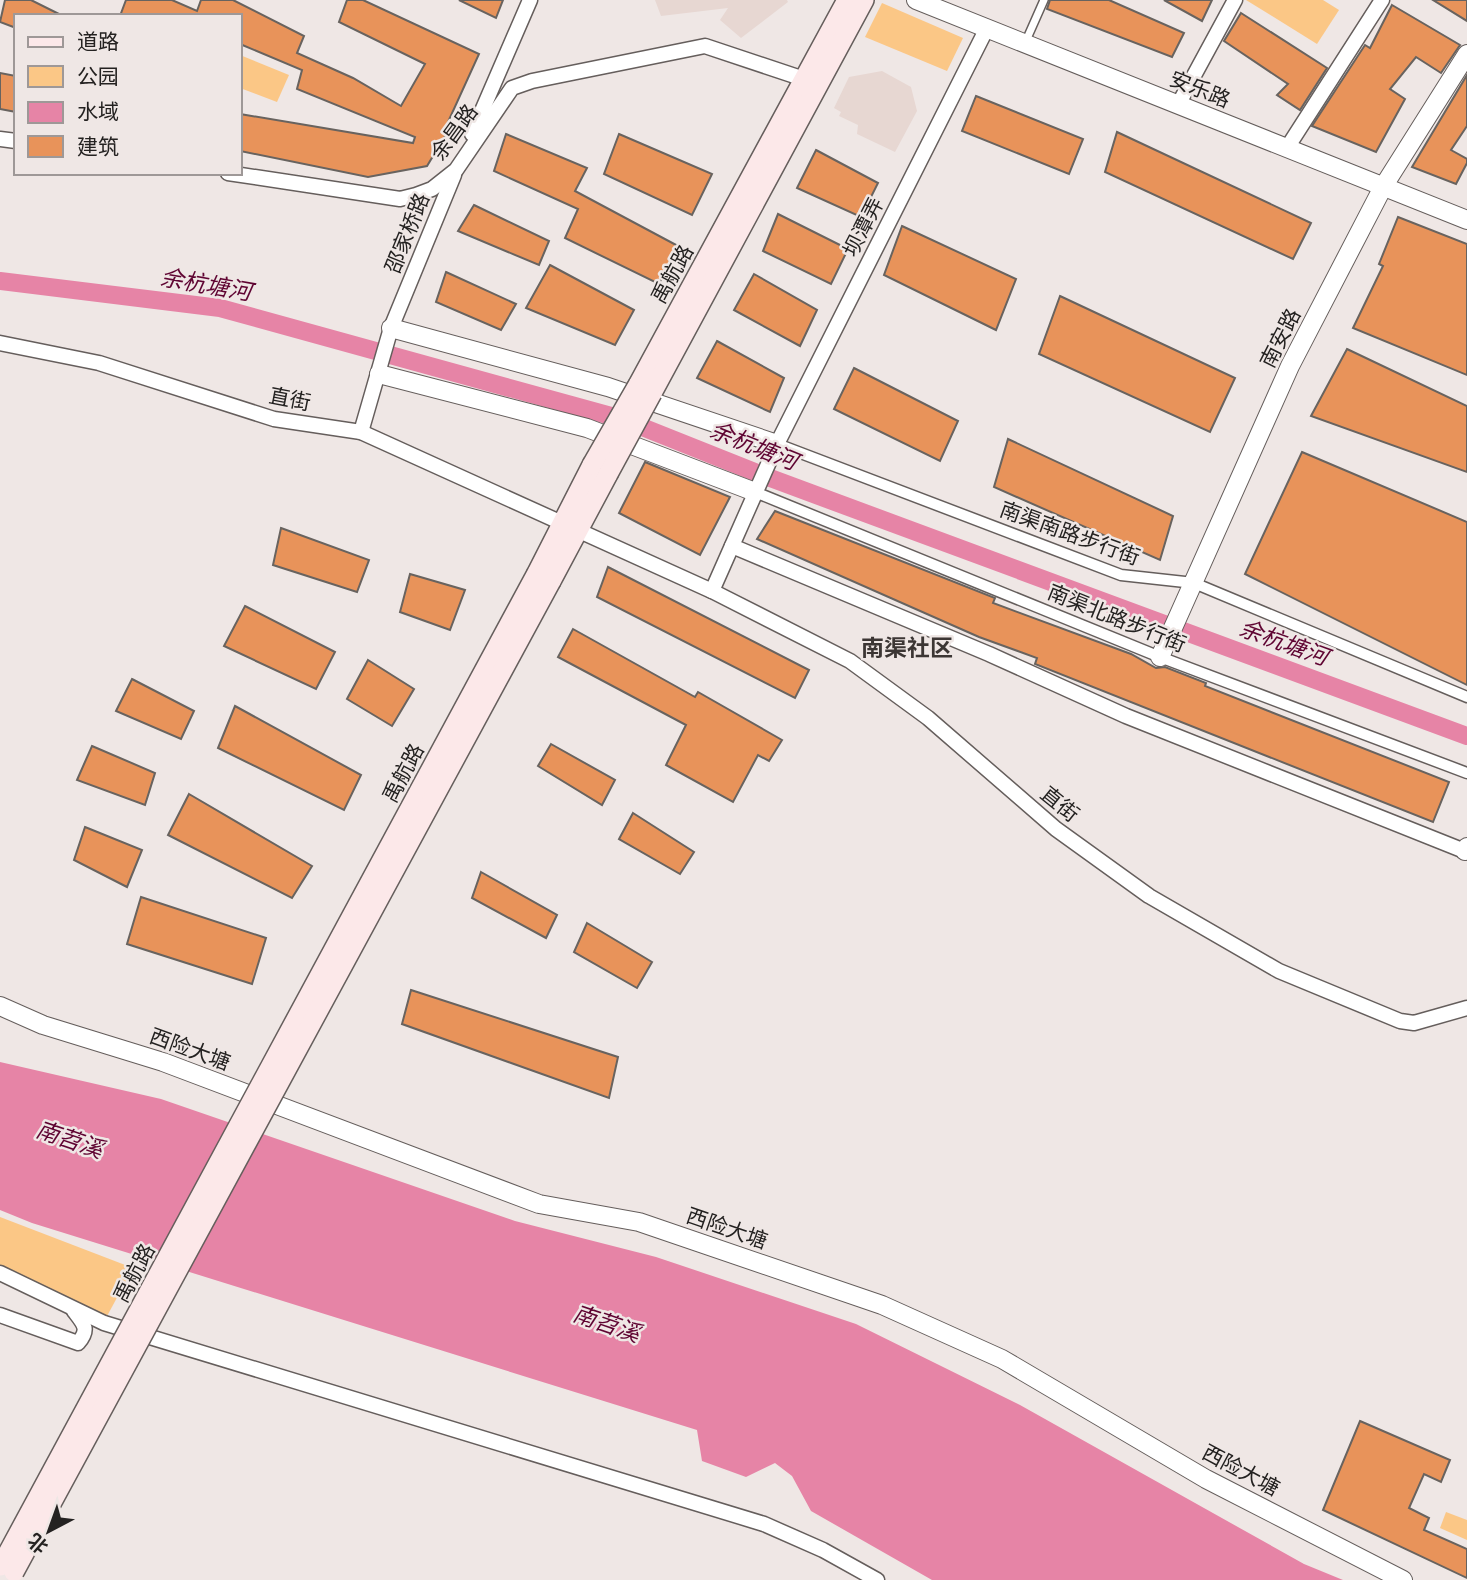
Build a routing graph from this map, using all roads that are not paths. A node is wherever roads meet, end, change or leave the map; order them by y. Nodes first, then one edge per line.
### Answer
1 (530, 0) edge
2 (847, 0) edge
3 (864, 0) edge
4 (916, 0) edge
5 (1044, 0) edge
6 (1235, 0) edge
7 (1382, 0) edge
8 (987, 28) junction
9 (1025, 43) junction
10 (1467, 54) edge
11 (804, 79) junction
12 (1178, 104) junction
13 (1287, 148) junction
14 (456, 170) junction
15 (241, 175) edge
16 (1383, 187) junction
17 (1467, 220) edge
18 (391, 328) junction
19 (0, 342) edge
20 (379, 374) junction
21 (645, 389) junction
22 (361, 432) junction
23 (777, 444) junction
24 (756, 489) junction
25 (570, 526) junction
26 (732, 546) junction
27 (1192, 587) junction
28 (712, 592) junction
29 (1160, 657) junction
30 (1467, 697) edge
31 (1467, 773) edge
32 (1466, 850) edge
33 (0, 1006) edge
34 (1467, 1008) edge
35 (0, 1273) edge
36 (71, 1307) junction
37 (0, 1315) edge
38 (6, 1572) edge
39 (877, 1580) edge
40 (1403, 1580) edge

1 - 14 street, 邵家桥路
2 - 11 main road, 禹航路
3 - 21 main road, 禹航路
4 - 8 street, 安乐路
5 - 9 lane
6 - 12 street
7 - 13 street
8 - 9 street, 安乐路
8 - 23 street, 坝潭弄
9 - 12 street, 安乐路
10 - 16 street, 南安路
11 - 14 street, 余昌路
11 - 21 main road, 禹航路
12 - 13 street, 安乐路
13 - 16 street, 安乐路
14 - 15 street, 余昌路
14 - 18 street, 邵家桥路
16 - 17 street, 安乐路
16 - 27 street, 南安路
18 - 20 street, 邵家桥路
18 - 23 street
19 - 22 street, 直街
20 - 22 street, 邵家桥路
20 - 24 street
21 - 25 main road, 禹航路, bridge
22 - 25 street, 直街
23 - 24 street, 坝潭弄
23 - 27 street, 南渠南路步行街
24 - 26 street, 坝潭弄
24 - 29 street, 南渠北路步行街
25 - 28 street, 直街
25 - 38 main road, 禹航路, bridge
26 - 28 street, 坝潭弄
26 - 32 street
27 - 29 street, 南安路
27 - 30 street, 南渠南路步行街
28 - 34 street, 直街
29 - 31 street, 南渠北路步行街
33 - 40 street, 西险大塘
35 - 36 street
36 - 37 street
36 - 39 street

